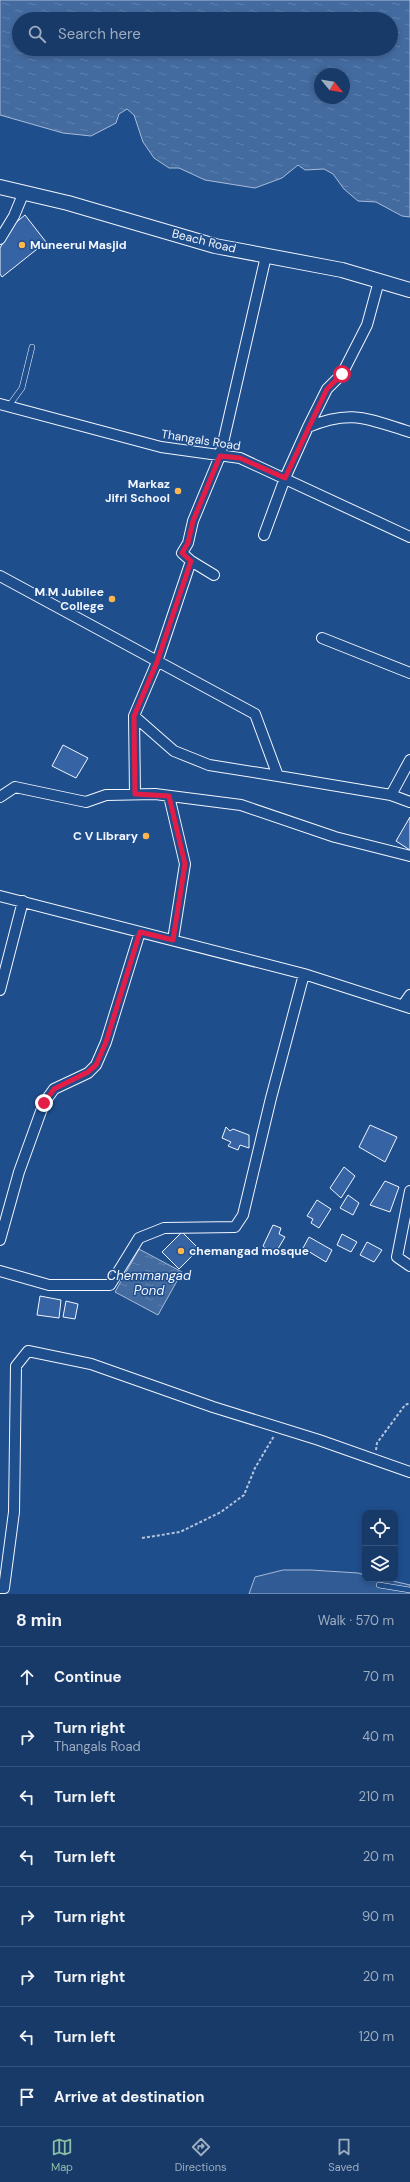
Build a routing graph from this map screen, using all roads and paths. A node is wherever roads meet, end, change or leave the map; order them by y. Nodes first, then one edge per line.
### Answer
1 (0, 186) edge
2 (24, 192) junction
3 (0, 239) edge
4 (266, 256) junction
5 (379, 281) junction
6 (410, 290) edge
7 (32, 347) dead end
8 (4, 406) edge
9 (308, 427) junction
10 (410, 432) edge
11 (220, 456) junction
12 (285, 478) junction
13 (264, 536) dead end
14 (410, 538) edge
15 (191, 561) junction
16 (214, 575) dead end
17 (0, 576) edge
18 (322, 638) dead end
19 (157, 662) junction
20 (410, 673) edge
21 (134, 716) junction
22 (410, 760) edge
23 (278, 776) junction
24 (135, 794) junction
25 (391, 795) junction
26 (169, 796) junction
27 (0, 797) edge
28 (410, 802) edge
29 (410, 856) edge
30 (0, 896) edge
31 (23, 902) junction
32 (140, 932) junction
33 (173, 940) junction
34 (304, 974) junction
35 (0, 990) edge
36 (410, 995) edge
37 (407, 1007) edge
38 (410, 1191) edge
39 (0, 1240) edge
40 (410, 1266) edge
41 (0, 1271) edge
42 (410, 1404) edge
43 (286, 1429) junction
44 (373, 1459) junction
45 (410, 1472) edge
46 (142, 1538) dead end
47 (379, 1585) dead end
48 (0, 1588) edge
49 (410, 1590) edge

1 - 2 main road, Beach Road
2 - 3 street
2 - 4 main road, Beach Road
4 - 5 main road, Beach Road
4 - 11 street
5 - 6 main road, Beach Road
5 - 9 street
7 - 8 lane
8 - 11 street, Thangals Road
9 - 10 street
9 - 12 street
11 - 12 street, Thangals Road
11 - 15 street
12 - 13 street
12 - 14 street, Thangals Road
15 - 16 street
15 - 19 street
17 - 19 street
18 - 20 street
19 - 21 street
19 - 23 street
21 - 23 street
21 - 24 street
22 - 25 street
23 - 25 street
24 - 26 street
24 - 27 street
25 - 28 street
26 - 29 street
26 - 33 street
30 - 31 street
31 - 32 street
31 - 35 street
32 - 33 street
32 - 39 street
33 - 34 street
34 - 37 street
34 - 41 street
36 - 37 street
38 - 40 street
42 - 44 path
43 - 44 street
43 - 46 path
43 - 48 street
44 - 45 street
47 - 49 lane

